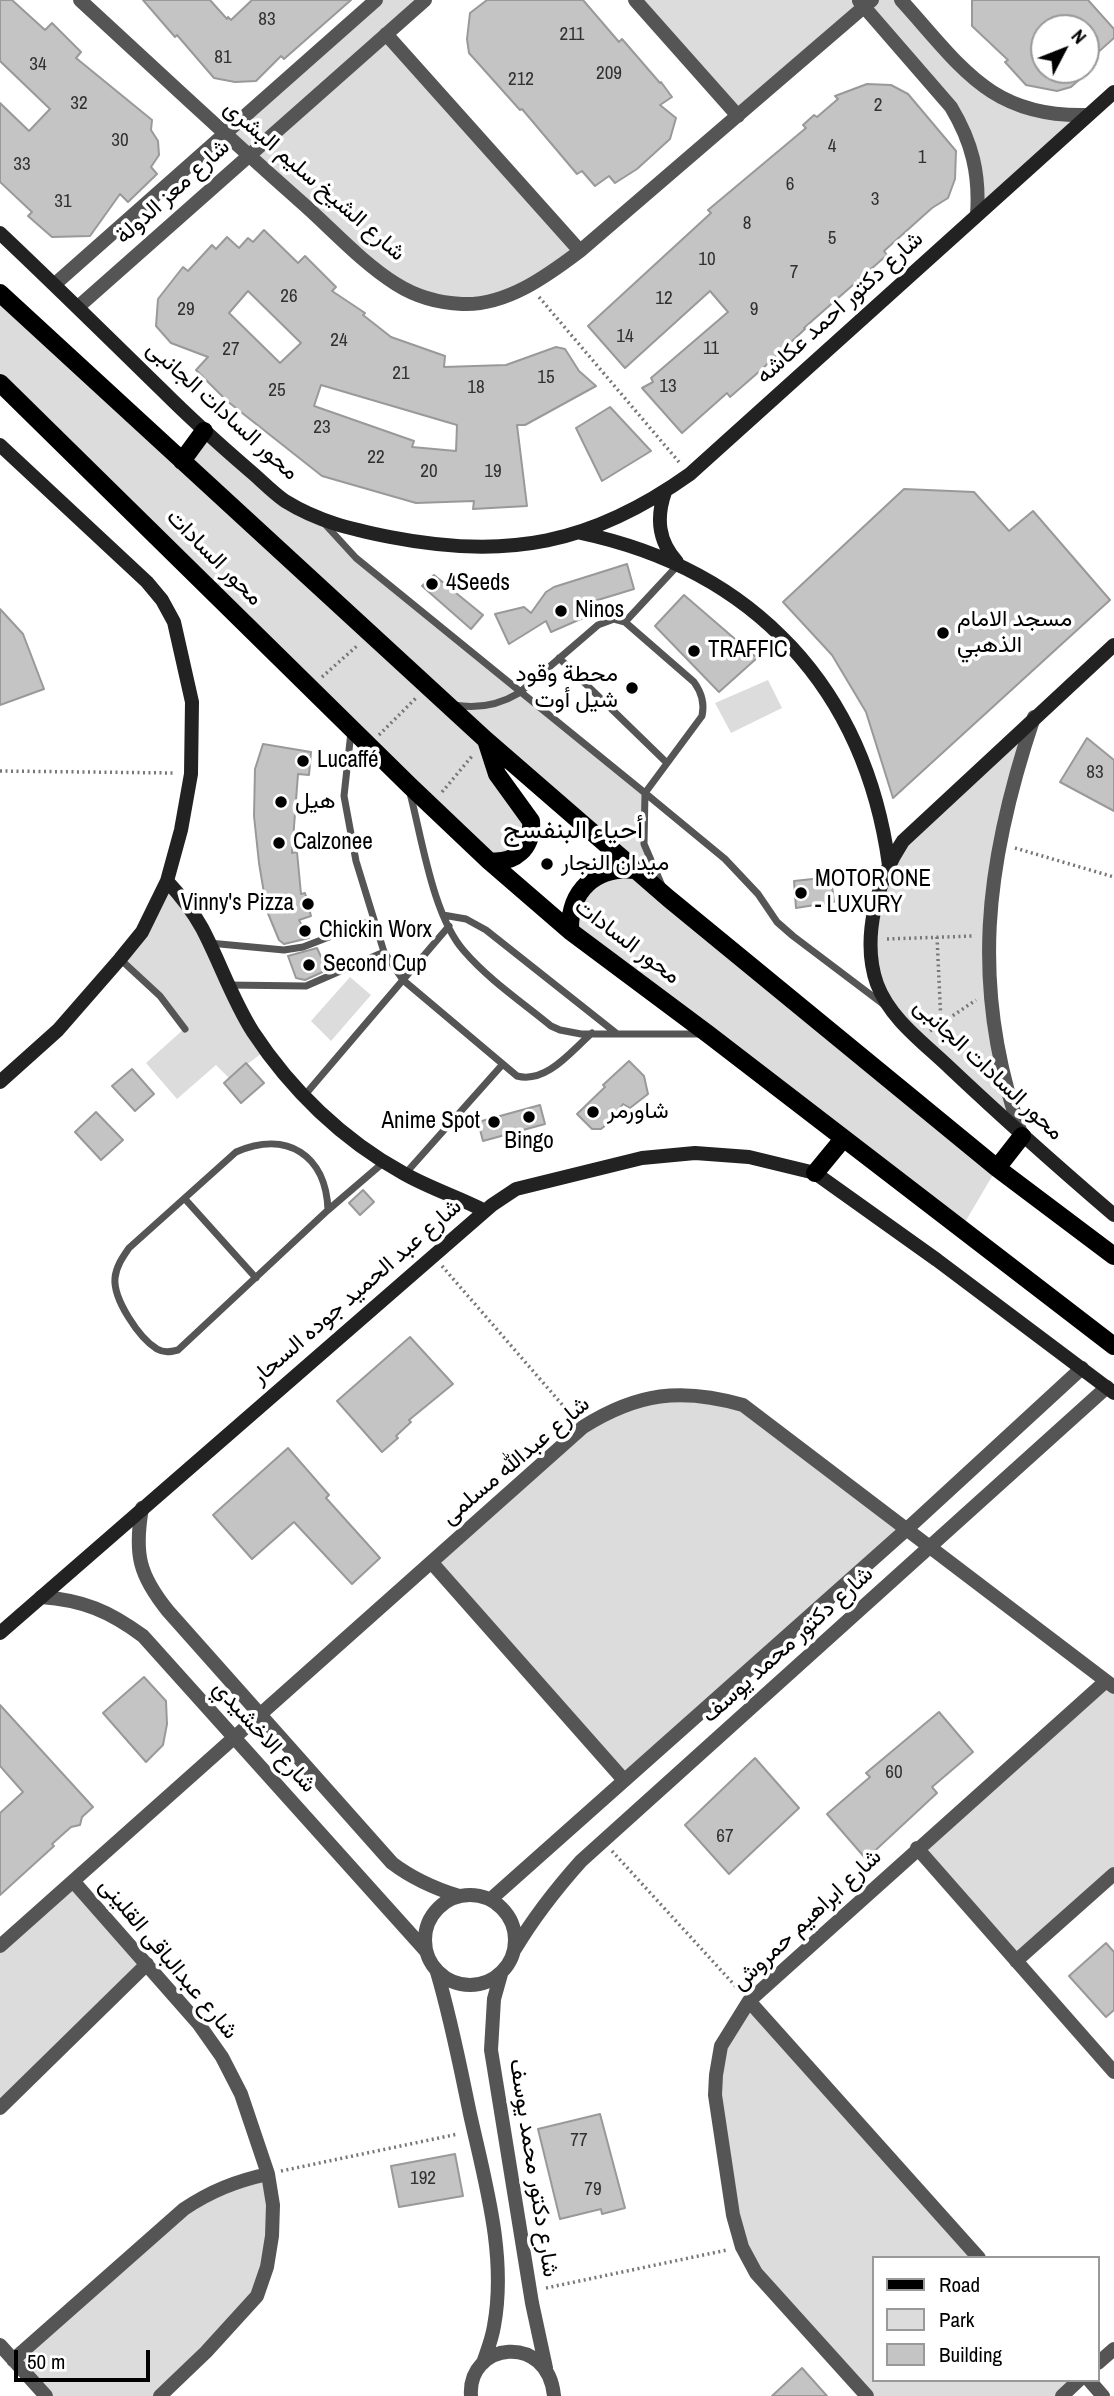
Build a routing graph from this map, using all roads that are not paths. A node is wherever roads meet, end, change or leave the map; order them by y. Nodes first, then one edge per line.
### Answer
1 (80, 0) edge
2 (376, 0) edge
3 (425, 0) edge
4 (635, 0) edge
5 (901, 0) edge
6 (864, 2) edge
7 (386, 34) junction
8 (1112, 97) edge
9 (1088, 115) junction
10 (738, 116) junction
11 (224, 133) junction
12 (248, 156) junction
13 (977, 215) junction
14 (0, 233) edge
15 (580, 251) junction
16 (55, 284) junction
17 (0, 293) edge
18 (78, 307) junction
19 (0, 383) edge
20 (204, 431) junction
21 (0, 445) edge
22 (182, 461) junction
23 (664, 492) junction
24 (322, 521) junction
25 (580, 533) junction
26 (679, 564) junction
27 (625, 622) junction
28 (1114, 645) edge
29 (559, 658) junction
30 (519, 692) junction
31 (446, 703) junction
32 (1034, 717) junction
33 (351, 728) junction
34 (486, 740) junction
35 (667, 763) junction
36 (409, 785) junction
37 (645, 793) junction
38 (489, 861) junction
39 (889, 866) junction
40 (635, 870) junction
41 (167, 881) junction
42 (668, 898) junction
43 (443, 915) junction
44 (373, 920) junction
45 (449, 926) junction
46 (570, 931) junction
47 (209, 943) junction
48 (384, 952) junction
49 (120, 959) junction
50 (403, 980) junction
51 (227, 985) junction
52 (892, 1011) junction
53 (185, 1029) dead end
54 (592, 1033) junction
55 (616, 1033) junction
56 (708, 1034) junction
57 (502, 1065) junction
58 (0, 1082) edge
59 (304, 1096) junction
60 (1021, 1136) junction
61 (843, 1139) junction
62 (384, 1162) junction
63 (997, 1168) junction
64 (815, 1173) junction
65 (405, 1174) junction
66 (185, 1199) junction
67 (328, 1210) junction
68 (485, 1212) junction
69 (1114, 1215) edge
70 (1114, 1256) edge
71 (256, 1278) junction
72 (1114, 1346) edge
73 (1082, 1368) junction
74 (1110, 1390) edge
75 (142, 1508) junction
76 (907, 1529) junction
77 (930, 1547) junction
78 (432, 1563) junction
79 (41, 1597) junction
80 (0, 1633) edge
81 (1110, 1684) edge
82 (260, 1715) junction
83 (234, 1738) junction
84 (623, 1779) junction
85 (917, 1848) junction
86 (1114, 1874) edge
87 (73, 1881) junction
88 (459, 1896) junction
89 (491, 1899) junction
90 (0, 1946) edge
91 (515, 1950) junction
92 (426, 1951) junction
93 (1016, 1961) junction
94 (147, 1964) junction
95 (437, 1972) junction
96 (501, 1974) junction
97 (749, 2001) junction
98 (1114, 2072) edge
99 (0, 2108) edge
100 (268, 2174) junction
101 (977, 2256) edge
102 (0, 2346) edge
103 (1114, 2349) edge
104 (13, 2360) junction
105 (1100, 2361) edge
106 (483, 2363) junction
107 (546, 2368) junction
108 (1077, 2382) edge
109 (1091, 2382) edge
110 (554, 2389) edge
111 (469, 2395) edge
112 (46, 2396) edge
113 (160, 2396) edge
114 (565, 2396) edge
115 (867, 2396) edge
116 (1062, 2396) edge
117 (1103, 2396) edge

1 - 11 street, شارع الشيخ سليم البشرى
2 - 11 street, شارع معز الدولة
3 - 7 street, شارع معز الدولة
4 - 10 street
5 - 9 street
6 - 10 street, شارع الشيخ سليم البشرى
6 - 13 street
7 - 12 street, شارع معز الدولة
7 - 15 street
8 - 9 street, شارع دكتور احمد عكاشه
9 - 13 street, شارع دكتور احمد عكاشه
10 - 15 street, شارع الشيخ سليم البشرى
11 - 12 street, شارع الشيخ سليم البشرى
11 - 16 street, شارع معز الدولة
12 - 15 street, شارع الشيخ سليم البشرى
12 - 18 street, شارع معز الدولة
13 - 23 street, شارع دكتور احمد عكاشه
14 - 16 street, محور السادات الجانبى
16 - 18 street, محور السادات الجانبى
17 - 22 main road, محور السادات
18 - 20 street, محور السادات الجانبى
19 - 33 main road, محور السادات
20 - 22 main road
20 - 24 street, محور السادات الجانبى
21 - 41 street
22 - 31 main road, محور السادات
23 - 25 street, شارع دكتور احمد عكاشه
23 - 26 street
24 - 25 street, محور السادات الجانبى
24 - 30 lane
25 - 26 street
26 - 27 lane
26 - 39 street
27 - 29 lane
27 - 35 lane
28 - 32 street
29 - 30 lane
29 - 35 lane
30 - 31 lane
30 - 37 lane
31 - 34 main road, محور السادات
32 - 39 street
32 - 60 street
33 - 36 main road, محور السادات
33 - 44 lane
34 - 38 main road
34 - 40 main road, محور السادات
35 - 37 lane
36 - 38 main road, محور السادات
36 - 43 lane
37 - 42 lane
37 - 52 lane
38 - 46 main road, محور السادات
39 - 52 street, محور السادات الجانبى
40 - 42 main road, محور السادات
40 - 46 main road
41 - 47 street
41 - 49 street
42 - 63 main road, محور السادات
43 - 45 lane
43 - 55 lane
44 - 47 lane
44 - 48 lane
45 - 50 lane
45 - 54 lane
46 - 56 main road, محور السادات
47 - 51 street
48 - 50 lane
48 - 51 lane
49 - 53 lane
49 - 58 street
50 - 57 lane
50 - 59 lane
51 - 59 street
52 - 60 street, محور السادات الجانبى
54 - 55 lane
54 - 57 lane
55 - 56 lane
56 - 61 main road, محور السادات
57 - 65 lane
59 - 62 street
60 - 63 main road
60 - 69 street, محور السادات الجانبى
61 - 64 main road
61 - 72 main road, محور السادات
62 - 65 street
62 - 67 lane
63 - 70 main road, محور السادات
64 - 68 street, شارع عبد الحميد جوده السحار
64 - 73 street
65 - 68 street
66 - 67 lane
66 - 71 lane
66 - 71 lane
67 - 71 lane
68 - 75 street, شارع عبد الحميد جوده السحار
73 - 74 street
73 - 76 street, شارع دكتور محمد يوسف
74 - 77 street, شارع دكتور محمد يوسف
75 - 79 street, شارع عبد الحميد جوده السحار
75 - 82 street, شارع الاخشيدي
76 - 77 street, شارع عبدالله مسلمى
76 - 78 street, شارع عبدالله مسلمى
76 - 84 street, شارع دكتور محمد يوسف
77 - 81 street, شارع عبدالله مسلمى
77 - 91 street, شارع دكتور محمد يوسف
78 - 82 street, شارع عبدالله مسلمى
78 - 84 street
79 - 80 street, شارع عبد الحميد جوده السحار
79 - 83 street, شارع الاخشيدي
81 - 85 street, شارع ابراهيم حمروش
82 - 83 street, شارع عبدالله مسلمى
82 - 88 street, شارع الاخشيدي
83 - 87 street, شارع عبدالله مسلمى
83 - 92 street, شارع الاخشيدي
84 - 89 street, شارع دكتور محمد يوسف
85 - 93 street
85 - 97 street, شارع ابراهيم حمروش
86 - 93 street
87 - 90 street, شارع عبدالله مسلمى
87 - 94 street, شارع عبدالباقى القلينى
88 - 89 street
88 - 92 street
89 - 91 street
91 - 96 street
92 - 95 street
93 - 98 street
94 - 99 street
94 - 100 street, شارع عبدالباقى القلينى
95 - 96 street
95 - 106 street
96 - 107 street, شارع دكتور محمد يوسف
97 - 101 street
97 - 115 street, شارع ابراهيم حمروش
100 - 104 street
100 - 113 street, شارع عبدالباقى القلينى
102 - 104 street
103 - 105 street
104 - 112 street
106 - 107 street
106 - 111 street
107 - 110 street, شارع دكتور محمد يوسف
108 - 116 street
109 - 117 street
110 - 114 street

